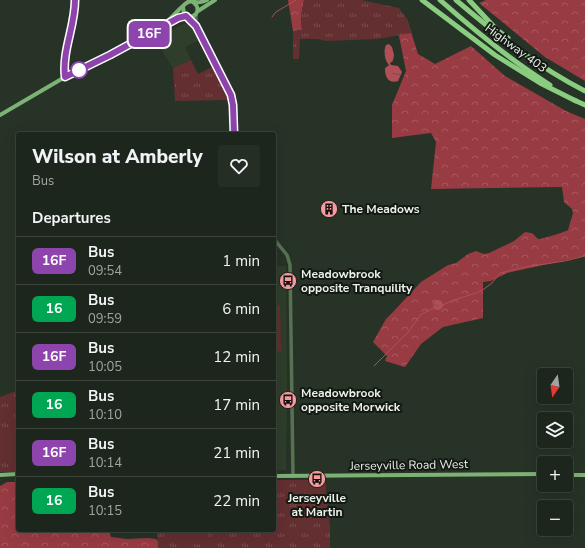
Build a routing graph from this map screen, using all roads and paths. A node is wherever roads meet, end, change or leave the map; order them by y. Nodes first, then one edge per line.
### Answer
1 (207, 0) edge
2 (215, 0) edge
3 (422, 0) edge
4 (440, 0) edge
5 (456, 0) edge
6 (469, 0) edge
7 (191, 2) edge
8 (184, 4) edge
9 (197, 12) junction
10 (187, 16) junction
11 (165, 24) junction
12 (196, 26) junction
13 (575, 86) junction
14 (585, 91) edge
15 (576, 101) junction
16 (585, 105) edge
17 (0, 115) edge
18 (234, 132) edge
19 (276, 241) edge
20 (16, 474) edge
21 (537, 474) edge
22 (0, 475) edge
23 (573, 475) edge
24 (585, 475) edge
25 (276, 476) edge
26 (293, 476) junction

1 - 7 main road
2 - 9 main road
3 - 15 highway
4 - 15 highway, Highway 403
5 - 13 highway, Highway 403
6 - 13 highway
7 - 8 main road
7 - 9 main road
8 - 10 main road
8 - 11 main road
9 - 10 main road
9 - 12 street
10 - 11 main road
10 - 12 street
11 - 17 main road
12 - 18 street
13 - 14 highway, Highway 403
15 - 16 highway, Highway 403
19 - 26 street
20 - 22 main road
21 - 26 main road, Jerseyville Road West
23 - 24 main road
25 - 26 main road, Jerseyville Road West

